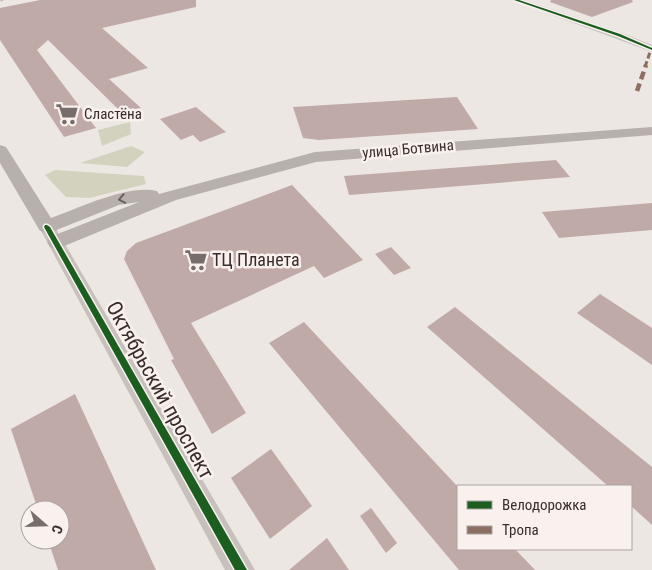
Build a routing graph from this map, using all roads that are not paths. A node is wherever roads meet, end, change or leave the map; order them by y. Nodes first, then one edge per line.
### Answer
1 (516, 0) edge
2 (652, 49) edge
3 (652, 131) edge
4 (0, 150) edge
5 (52, 235) junction
6 (241, 570) edge

1 - 2 street
3 - 5 main road, улица Ботвина
4 - 5 main road, Октябрьский проспект
5 - 6 street, Октябрьский проспект

